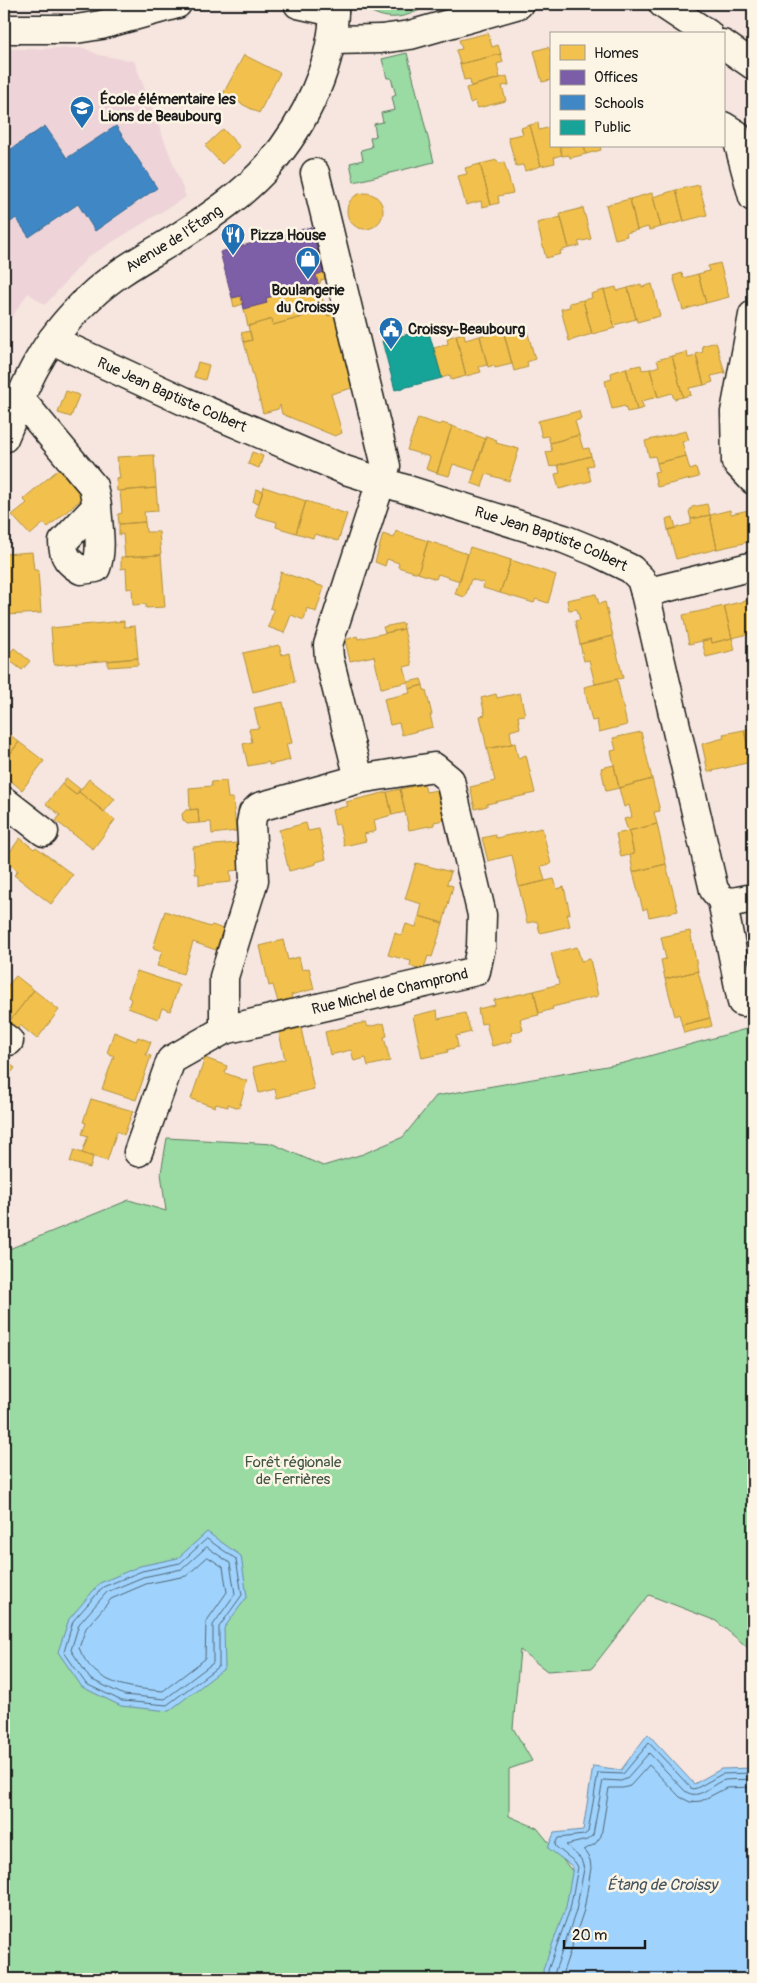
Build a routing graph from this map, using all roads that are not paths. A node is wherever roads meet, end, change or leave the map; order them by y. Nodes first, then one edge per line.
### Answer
1 (177, 4) edge
2 (298, 4) edge
3 (519, 4) edge
4 (663, 4) edge
5 (333, 23) edge
6 (4, 29) edge
7 (705, 32) edge
8 (724, 45) edge
9 (753, 65) edge
10 (724, 127) edge
11 (316, 173) dead end
12 (753, 197) edge
13 (753, 315) edge
14 (52, 340) junction
15 (21, 400) junction
16 (4, 438) edge
17 (753, 480) edge
18 (382, 482) junction
19 (97, 506) dead end
20 (753, 566) edge
21 (646, 593) junction
22 (359, 779) junction
23 (4, 801) edge
24 (44, 832) dead end
25 (753, 898) edge
26 (722, 900) junction
27 (742, 1002) dead end
28 (224, 1030) junction
29 (138, 1152) dead end

1 - 6 street
2 - 5 street
3 - 5 street
4 - 7 street
5 - 14 street, Avenue de l'Étang
8 - 9 street
10 - 12 street
11 - 18 street
13 - 17 street
14 - 15 street, Avenue de l'Étang
14 - 18 street, Rue Jean Baptiste Colbert
15 - 16 street, Avenue de l'Étang
15 - 19 street
18 - 21 street, Rue Jean Baptiste Colbert
18 - 22 street
20 - 21 street
21 - 26 street, Rue Jean Baptiste Colbert
22 - 28 street, Rue Michel de Champrond
22 - 28 street, Rue Michel de Champrond
23 - 24 street
25 - 26 street
26 - 27 street, Rue Jean Baptiste Colbert
28 - 29 street, Rue Michel de Champrond

